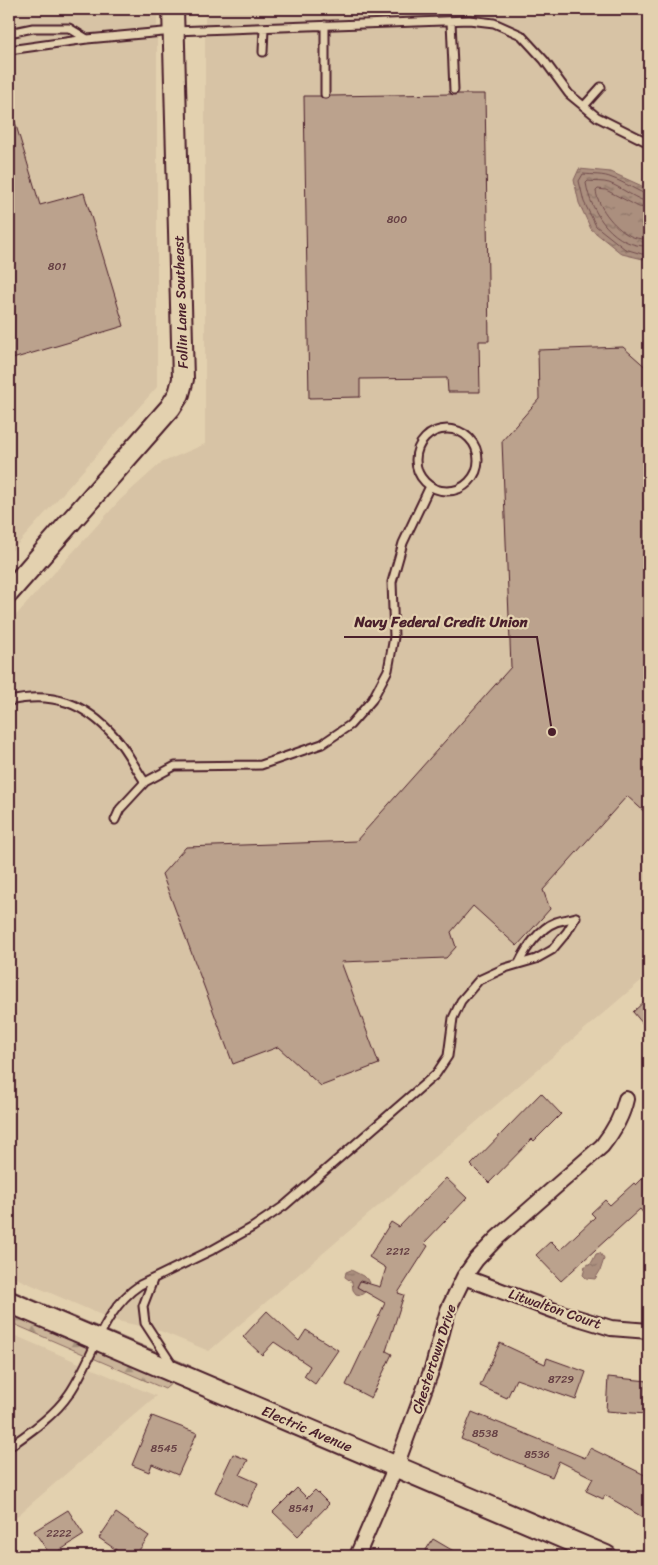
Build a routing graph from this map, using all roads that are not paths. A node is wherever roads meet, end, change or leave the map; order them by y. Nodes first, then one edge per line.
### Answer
1 (173, 9) edge
2 (451, 21) junction
3 (325, 26) junction
4 (264, 28) junction
5 (174, 31) junction
6 (9, 33) edge
7 (87, 39) junction
8 (9, 50) edge
9 (263, 52) dead end
10 (601, 87) dead end
11 (454, 90) dead end
12 (326, 94) dead end
13 (584, 106) junction
14 (649, 143) edge
15 (430, 486) junction
16 (9, 592) edge
17 (9, 701) edge
18 (145, 782) junction
19 (115, 820) dead end
20 (519, 963) junction
21 (626, 1099) dead end
22 (464, 1277) junction
23 (153, 1280) junction
24 (9, 1302) edge
25 (649, 1332) edge
26 (98, 1339) junction
27 (178, 1373) junction
28 (9, 1448) edge
29 (396, 1466) junction
30 (357, 1556) edge
31 (606, 1556) edge

1 - 5 street, Follin Lane Southeast
2 - 3 lane
2 - 11 lane
2 - 13 lane
3 - 4 lane
3 - 12 lane
4 - 5 lane
4 - 9 lane
5 - 7 lane
5 - 16 street, Follin Lane Southeast
6 - 7 lane
7 - 8 lane
10 - 13 lane
13 - 14 lane
15 - 15 lane
15 - 18 lane
17 - 18 lane
18 - 19 lane
20 - 20 lane
20 - 23 lane
21 - 22 street, Chestertown Drive
22 - 25 street, Litwalton Court
22 - 29 street, Chestertown Drive
23 - 26 lane
23 - 27 lane
24 - 26 street, Electric Avenue
26 - 27 street, Electric Avenue
26 - 28 lane
27 - 29 street, Electric Avenue
29 - 30 street, Chestertown Drive
29 - 31 street, Electric Avenue

